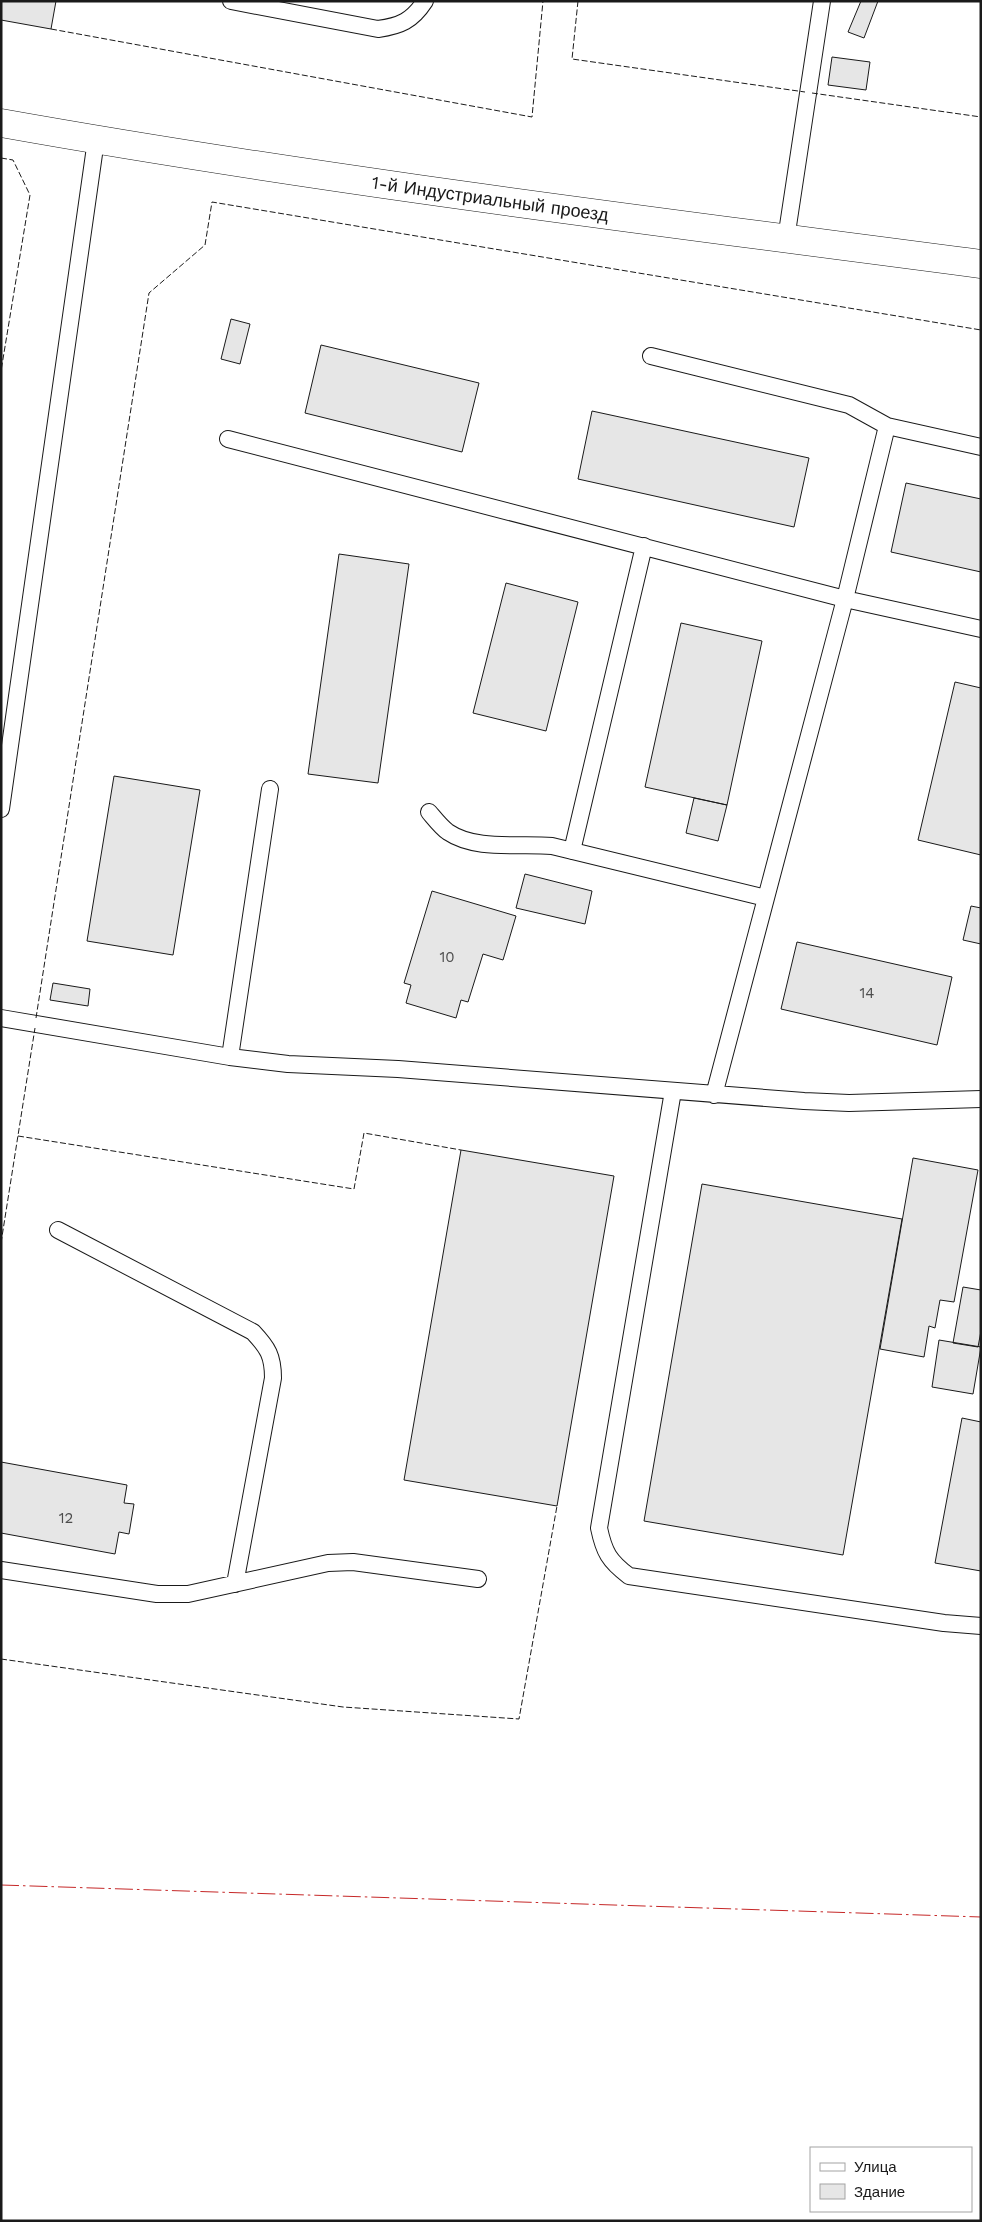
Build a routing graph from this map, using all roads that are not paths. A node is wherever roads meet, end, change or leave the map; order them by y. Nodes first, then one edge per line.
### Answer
1 (230, 1) edge
2 (425, 1) edge
3 (822, 1) edge
4 (1, 123) edge
5 (96, 140) junction
6 (786, 239) junction
7 (981, 264) edge
8 (652, 356) dead end
9 (887, 426) junction
10 (228, 439) dead end
11 (981, 447) edge
12 (644, 546) junction
13 (844, 598) junction
14 (981, 629) edge
15 (270, 789) dead end
16 (1, 809) edge
17 (429, 812) dead end
18 (572, 851) junction
19 (766, 898) junction
20 (1, 1018) edge
21 (230, 1056) junction
22 (673, 1092) junction
23 (714, 1095) junction
24 (981, 1099) edge
25 (58, 1230) dead end
26 (1, 1570) edge
27 (478, 1579) dead end
28 (235, 1584) junction
29 (981, 1626) edge

1 - 2 lane
3 - 6 lane
4 - 5 street, 1-й Индустриальный проезд
5 - 6 street, 1-й Индустриальный проезд
5 - 16 lane
6 - 7 street, 1-й Индустриальный проезд
8 - 9 lane
9 - 11 lane
9 - 13 lane
10 - 12 lane
12 - 13 lane
12 - 18 lane
13 - 14 lane
13 - 19 lane
15 - 21 lane
17 - 18 lane
18 - 19 lane
19 - 23 lane
20 - 21 lane
21 - 22 lane
22 - 23 lane
22 - 29 lane
23 - 24 lane
25 - 28 lane
26 - 28 lane
27 - 28 lane

